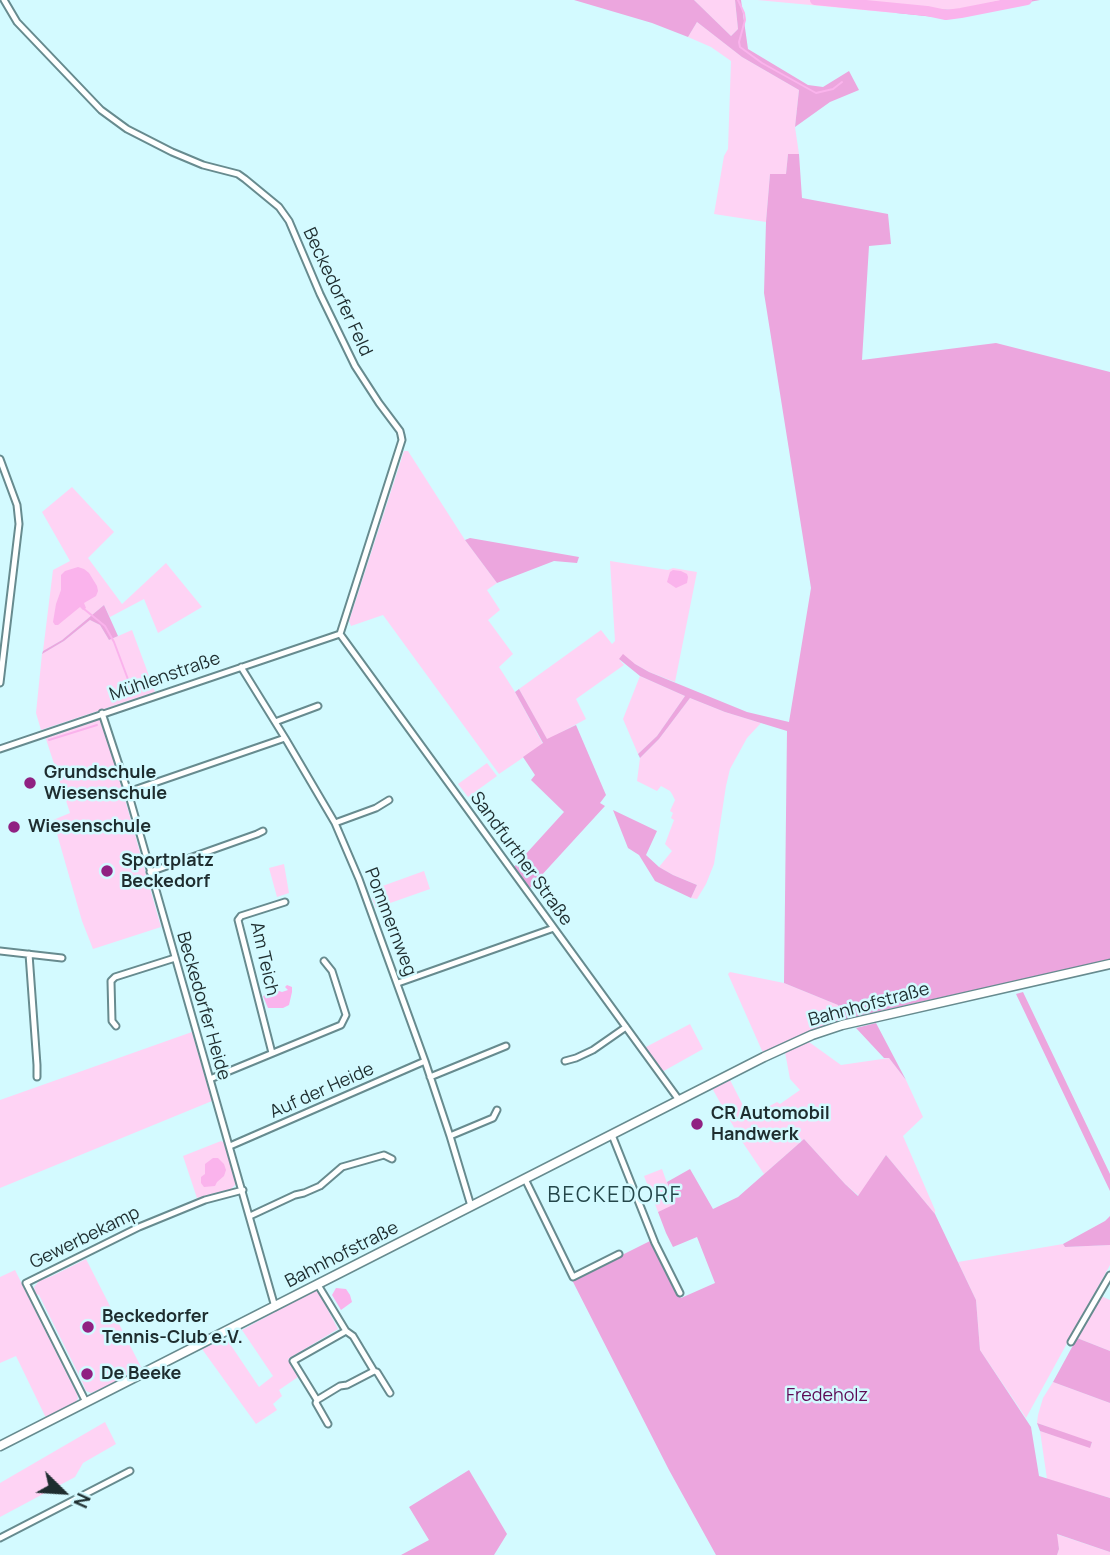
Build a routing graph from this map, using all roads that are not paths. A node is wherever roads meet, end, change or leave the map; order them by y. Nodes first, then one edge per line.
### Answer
1 (4, 0) edge
2 (0, 459) edge
3 (8, 480) junction
4 (0, 485) edge
5 (340, 634) junction
6 (241, 667) junction
7 (0, 683) edge
8 (318, 706) dead end
9 (102, 713) junction
10 (275, 722) junction
11 (285, 738) junction
12 (0, 749) edge
13 (128, 792) junction
14 (389, 800) dead end
15 (335, 823) junction
16 (263, 831) dead end
17 (150, 872) junction
18 (285, 902) dead end
19 (554, 928) junction
20 (0, 951) edge
21 (29, 954) junction
22 (62, 958) dead end
23 (175, 958) junction
24 (324, 961) dead end
25 (1110, 964) edge
26 (398, 984) junction
27 (116, 1026) dead end
28 (626, 1027) junction
29 (506, 1046) dead end
30 (272, 1053) junction
31 (425, 1061) junction
32 (565, 1061) dead end
33 (37, 1077) dead end
34 (430, 1077) junction
35 (210, 1079) junction
36 (679, 1100) junction
37 (497, 1110) dead end
38 (612, 1135) junction
39 (450, 1136) junction
40 (230, 1146) junction
41 (392, 1159) dead end
42 (525, 1179) junction
43 (243, 1190) junction
44 (471, 1206) junction
45 (250, 1216) junction
46 (619, 1254) dead end
47 (1110, 1275) edge
48 (318, 1284) junction
49 (680, 1293) dead end
50 (275, 1307) junction
51 (346, 1331) junction
52 (1071, 1342) dead end
53 (374, 1371) junction
54 (390, 1393) dead end
55 (317, 1400) junction
56 (86, 1402) junction
57 (328, 1424) dead end
58 (0, 1446) edge
59 (130, 1471) dead end
60 (0, 1538) edge

1 - 5 street, Beckedorfer Feld
2 - 3 street
3 - 4 street
3 - 7 street
5 - 6 street, Mühlenstraße
5 - 19 street, Sandfurther Straße
6 - 9 street, Mühlenstraße
6 - 10 street, Pommernweg
8 - 10 street
9 - 12 street, Mühlenstraße
9 - 13 street, Beckedorfer Heide
10 - 11 street, Pommernweg
11 - 13 street
11 - 15 street, Pommernweg
13 - 17 street, Beckedorfer Heide
14 - 15 street
15 - 26 street, Pommernweg
16 - 17 street
17 - 23 street, Beckedorfer Heide
18 - 30 street, Am Teich
19 - 26 street
19 - 28 street, Sandfurther Straße
20 - 21 street
21 - 22 street
21 - 33 street
23 - 27 street
23 - 35 street, Beckedorfer Heide
24 - 30 street
25 - 36 street, Bahnhofstraße
26 - 31 street, Pommernweg
28 - 32 street
28 - 36 street, Sandfurther Straße
29 - 34 street
30 - 35 street
31 - 34 street, Pommernweg
31 - 40 street, Auf der Heide
34 - 39 street, Pommernweg
35 - 40 street, Beckedorfer Heide
36 - 38 street, Bahnhofstraße
37 - 39 street
38 - 42 street, Bahnhofstraße
38 - 49 street
39 - 44 street, Pommernweg
40 - 43 street, Beckedorfer Heide
41 - 45 street
42 - 44 street, Bahnhofstraße
42 - 46 street
43 - 45 street, Beckedorfer Heide
43 - 56 street, Gewerbekamp
44 - 48 street, Bahnhofstraße
45 - 50 street, Beckedorfer Heide
47 - 52 street
48 - 50 street, Bahnhofstraße
48 - 51 street
50 - 56 street, Bahnhofstraße
51 - 53 street
51 - 55 street
53 - 54 street
53 - 55 street
55 - 57 street
56 - 58 street, Bahnhofstraße
59 - 60 street

